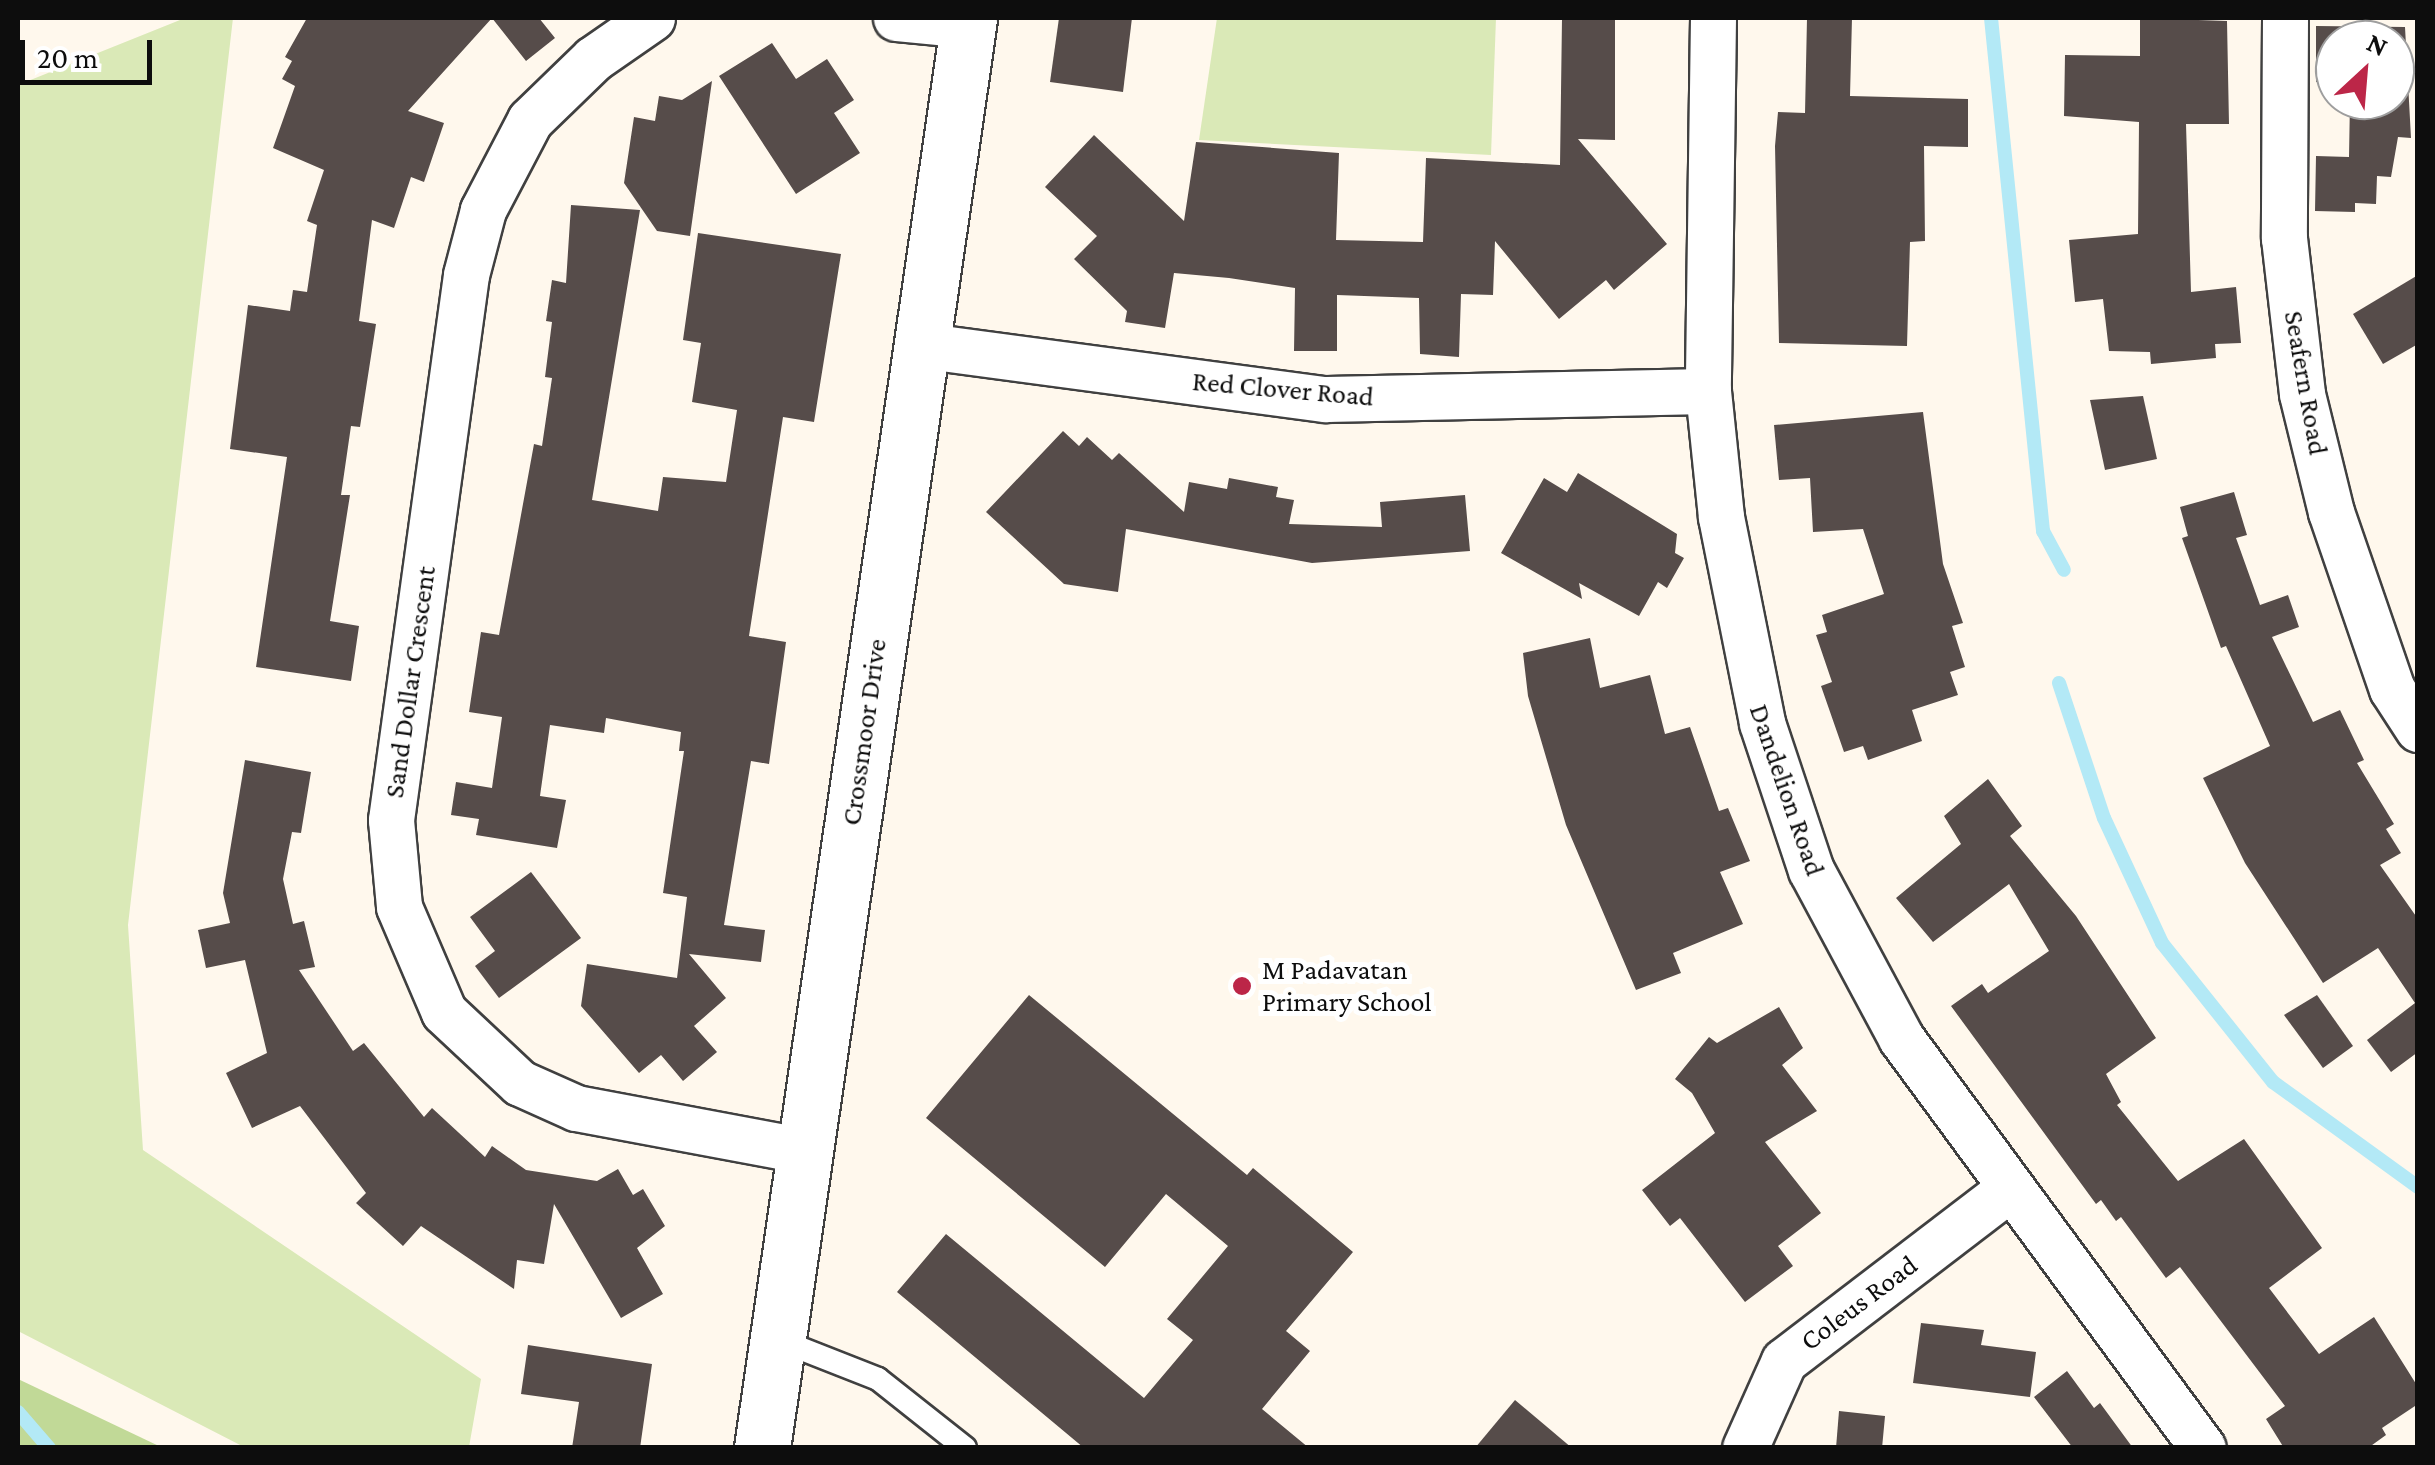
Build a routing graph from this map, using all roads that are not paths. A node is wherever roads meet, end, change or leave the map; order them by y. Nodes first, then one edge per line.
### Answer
1 (652, 18) edge
2 (896, 18) edge
3 (1713, 18) edge
4 (2286, 18) edge
5 (968, 21) edge
6 (919, 345) junction
7 (1708, 392) junction
8 (2418, 729) edge
9 (805, 1151) junction
10 (2010, 1188) junction
11 (776, 1338) junction
12 (762, 1448) edge
13 (964, 1448) edge
14 (1745, 1448) edge
15 (2203, 1448) edge

1 - 9 street, Sand Dollar Crescent
2 - 5 street
3 - 7 street, Dandelion Road
4 - 8 street, Seafern Road
5 - 6 street, Crossmoor Drive
6 - 7 street, Red Clover Road
6 - 9 street, Crossmoor Drive
7 - 10 street, Dandelion Road
9 - 11 street, Crossmoor Drive
10 - 14 street, Coleus Road
10 - 15 street, Dandelion Road
11 - 12 street, Crossmoor Drive
11 - 13 lane

